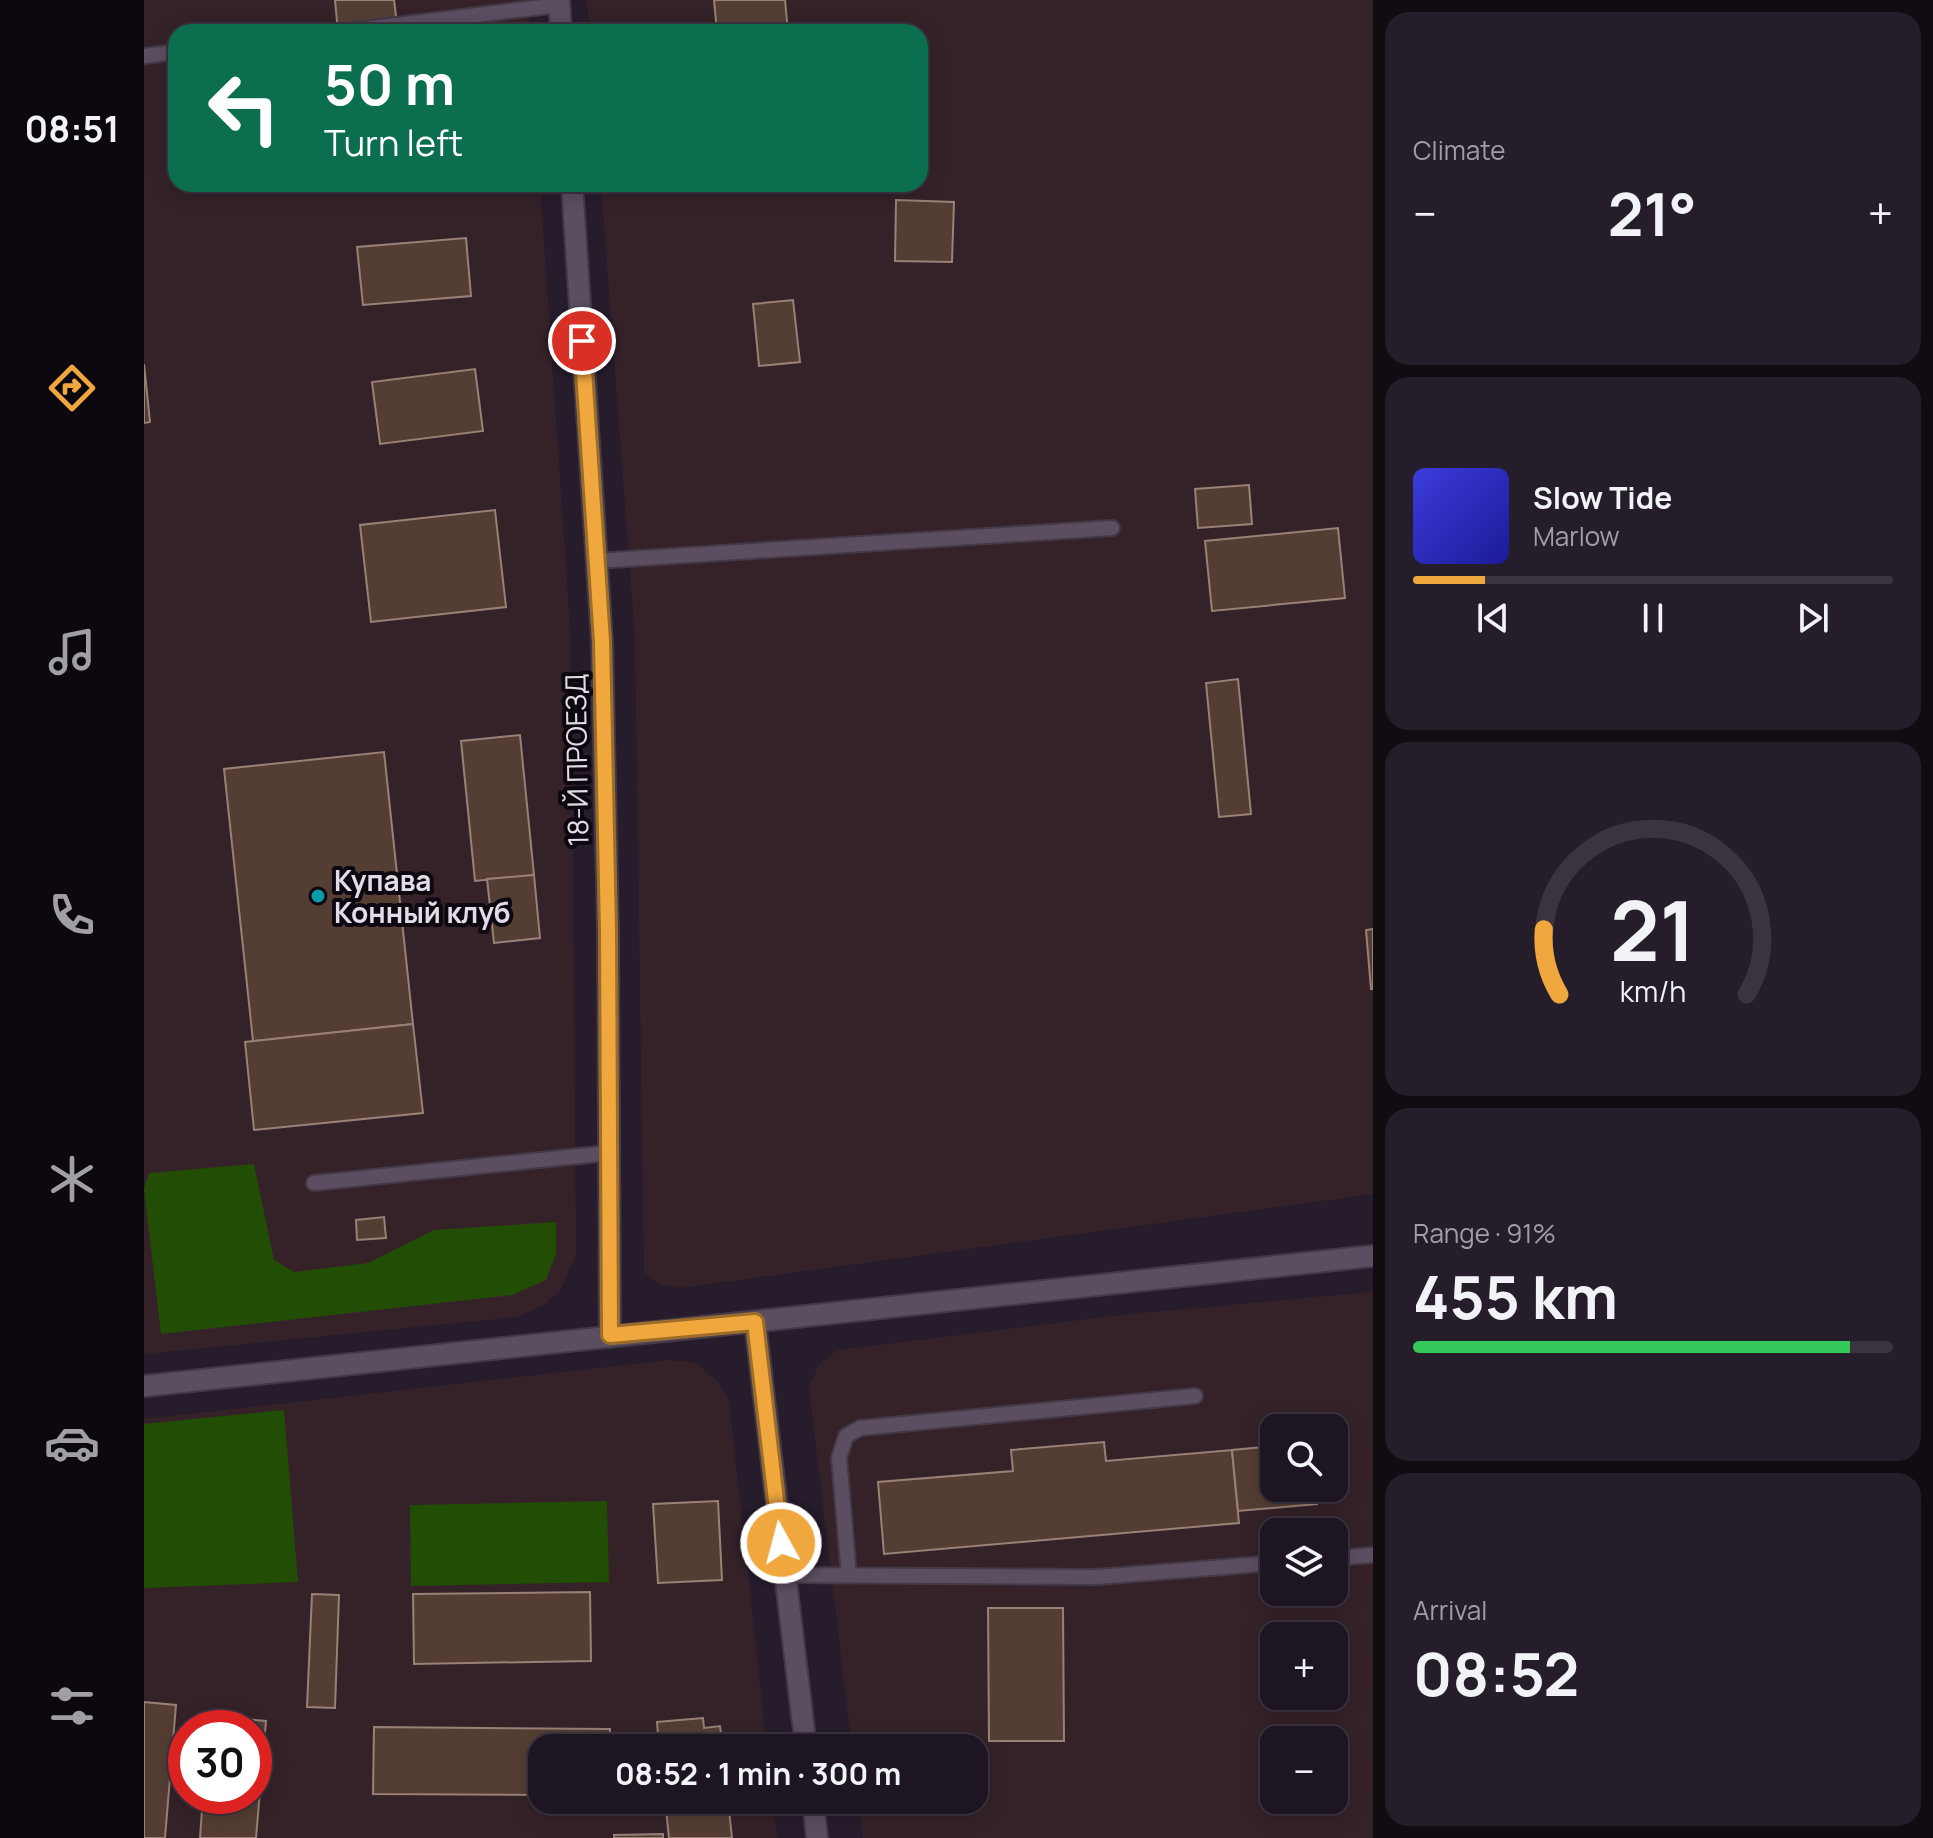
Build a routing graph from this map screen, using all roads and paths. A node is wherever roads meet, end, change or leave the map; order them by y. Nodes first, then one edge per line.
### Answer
1 (559, 2) edge
2 (398, 24) edge
3 (560, 24) edge
4 (168, 53) edge
5 (144, 56) edge
6 (573, 192) edge
7 (1112, 528) dead end
8 (596, 561) junction
9 (609, 1153) junction
10 (314, 1183) dead end
11 (1373, 1256) edge
12 (755, 1322) junction
13 (610, 1335) junction
14 (144, 1386) edge
15 (1195, 1396) dead end
16 (1373, 1555) edge
17 (1348, 1557) edge
18 (1260, 1564) edge
19 (784, 1575) junction
20 (849, 1575) junction
21 (804, 1734) edge
22 (814, 1814) edge
23 (817, 1838) edge

1 - 2 lane
1 - 3 street
4 - 5 lane
6 - 8 street, 18-Й ПРОЕЗД
7 - 8 lane
8 - 9 street, 18-Й ПРОЕЗД
9 - 10 lane
9 - 13 street, 18-Й ПРОЕЗД
11 - 12 street
12 - 13 street
12 - 19 street
13 - 14 street
15 - 20 lane
16 - 17 lane
18 - 20 lane
19 - 20 lane
19 - 21 street
22 - 23 street

